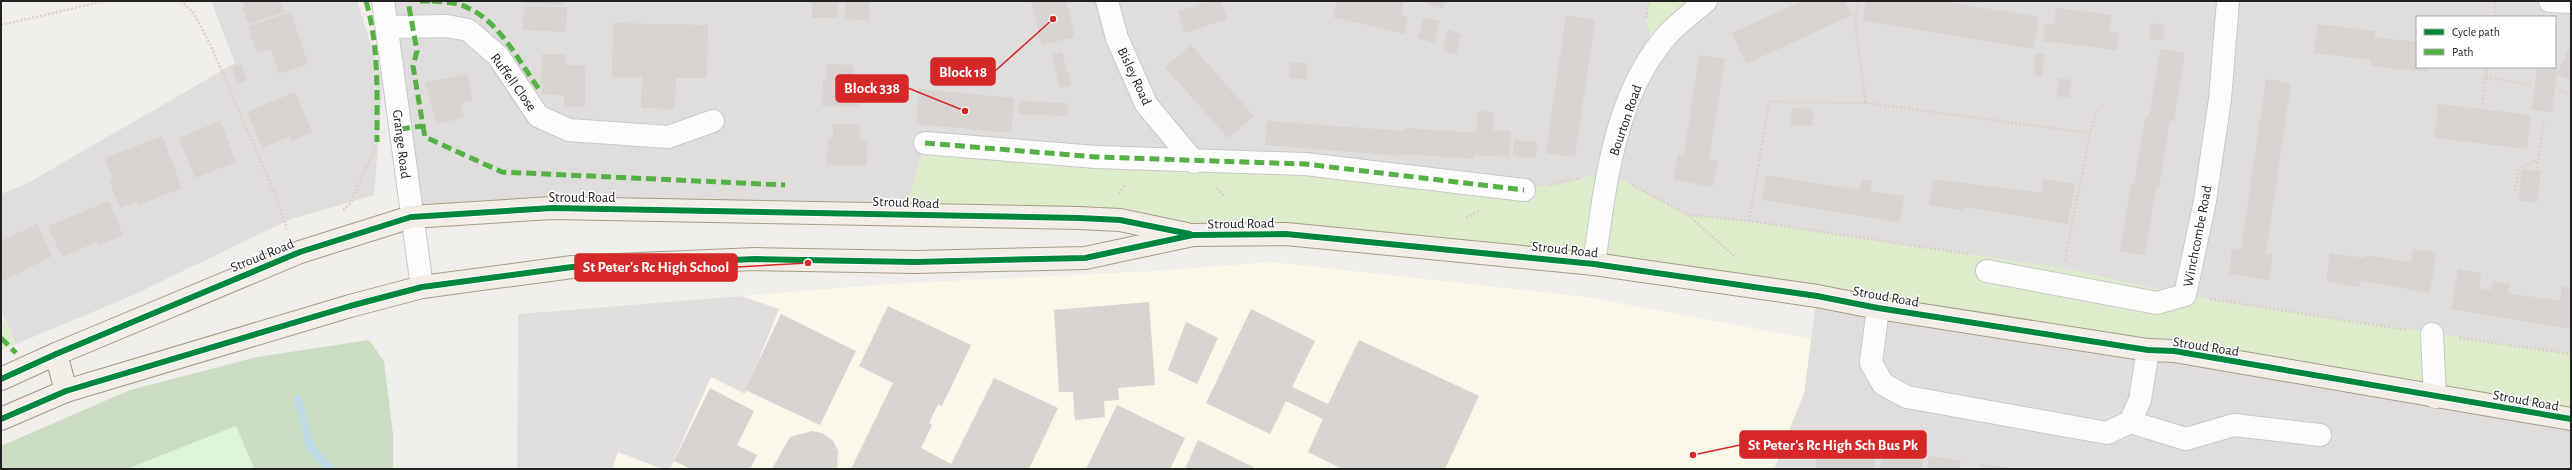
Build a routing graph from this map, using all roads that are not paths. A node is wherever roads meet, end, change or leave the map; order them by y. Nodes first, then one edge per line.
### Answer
1 (383, 1) edge
2 (1107, 1) edge
3 (1706, 1) edge
4 (2228, 1) edge
5 (2550, 1) edge
6 (2571, 2) edge
7 (388, 26) junction
8 (713, 121) dead end
9 (925, 143) dead end
10 (1194, 162) junction
11 (1524, 190) road end
12 (411, 217) junction
13 (1193, 235) junction
14 (1594, 264) junction
15 (1987, 271) dead end
16 (422, 287) junction
17 (1878, 308) junction
18 (2432, 334) road end
19 (2148, 350) junction
20 (56, 354) junction
21 (1, 379) edge
22 (66, 392) junction
23 (2435, 396) junction
24 (1, 419) edge
25 (2571, 419) edge
26 (2130, 422) junction
27 (2320, 435) dead end

1 - 7 street, Grange Road
2 - 10 street, Bisley Road
3 - 14 street, Bourton Road
4 - 15 street, Winchcombe Road
5 - 6 street
7 - 8 street, Ruffell Close
7 - 12 street, Grange Road
9 - 10 street
10 - 11 street
12 - 13 main road, Stroud Road
12 - 16 street, Grange Road
12 - 20 main road, Stroud Road
13 - 14 main road, Stroud Road
13 - 16 main road, Stroud Road
14 - 17 main road, Stroud Road
16 - 22 main road, Stroud Road
17 - 19 main road, Stroud Road
17 - 26 street
18 - 23 street
19 - 23 main road, Stroud Road
19 - 26 street
20 - 21 main road, Stroud Road
20 - 22 main road
22 - 24 main road, Stroud Road
23 - 25 main road, Stroud Road
26 - 27 street

